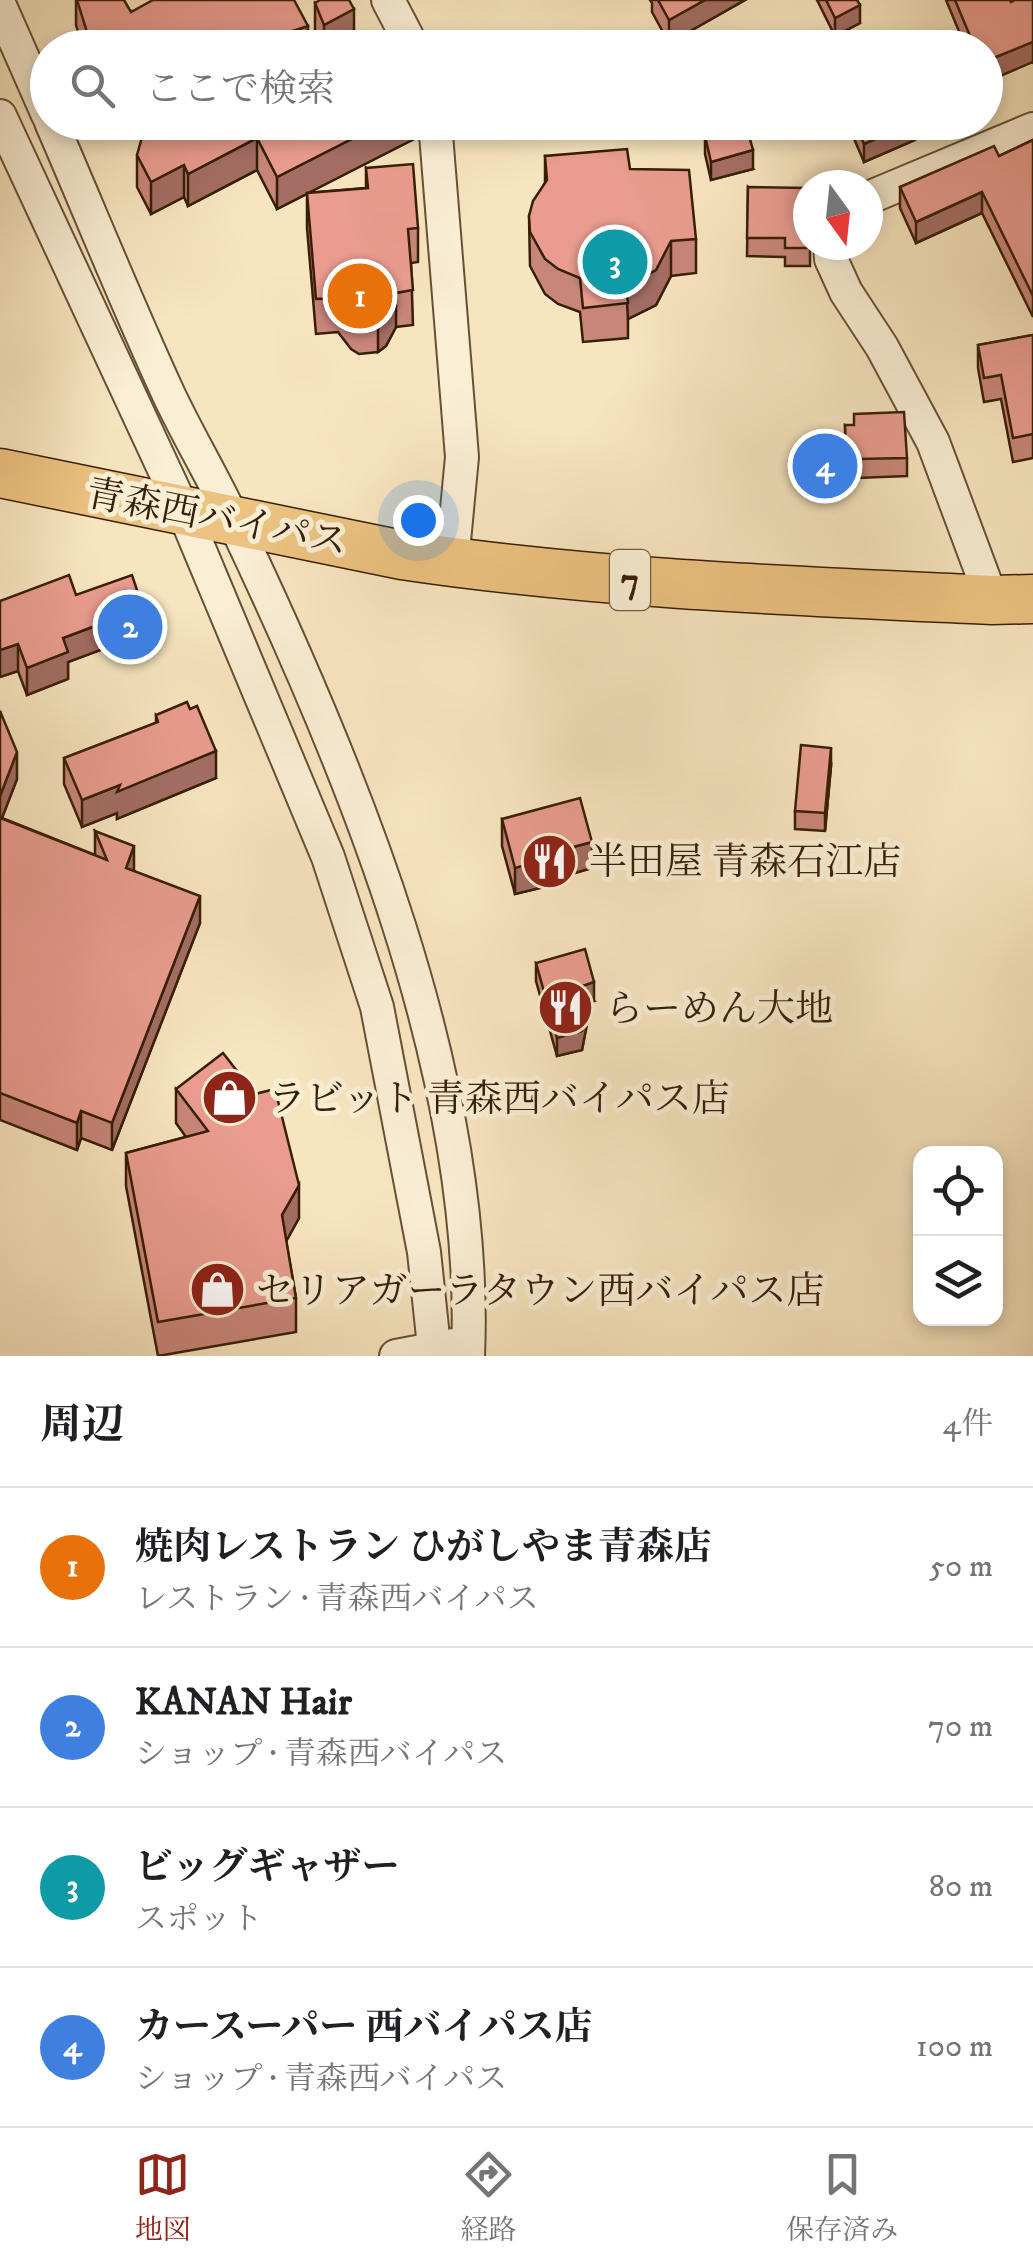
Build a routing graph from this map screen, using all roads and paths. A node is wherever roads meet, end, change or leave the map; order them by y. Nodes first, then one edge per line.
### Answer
1 (388, 0) edge
2 (0, 6) edge
3 (404, 30) edge
4 (30, 74) edge
5 (0, 116) edge
6 (1033, 130) edge
7 (59, 140) edge
8 (436, 140) edge
9 (883, 192) edge
10 (831, 260) edge
11 (0, 473) edge
12 (183, 510) junction
13 (232, 519) junction
14 (452, 562) junction
15 (1013, 600) edge
16 (468, 1349) edge
17 (435, 1352) edge
18 (396, 1356) edge

1 - 3 street
2 - 4 street
5 - 12 street
6 - 9 street
7 - 13 street
8 - 14 street
10 - 15 street
11 - 12 highway, 青森西バイパス / 7
12 - 13 highway, 青森西バイパス / 7
12 - 17 street
13 - 14 highway, 青森西バイパス / 7
13 - 16 street
14 - 15 highway, 青森西バイパス / 7
16 - 17 street
17 - 18 street

